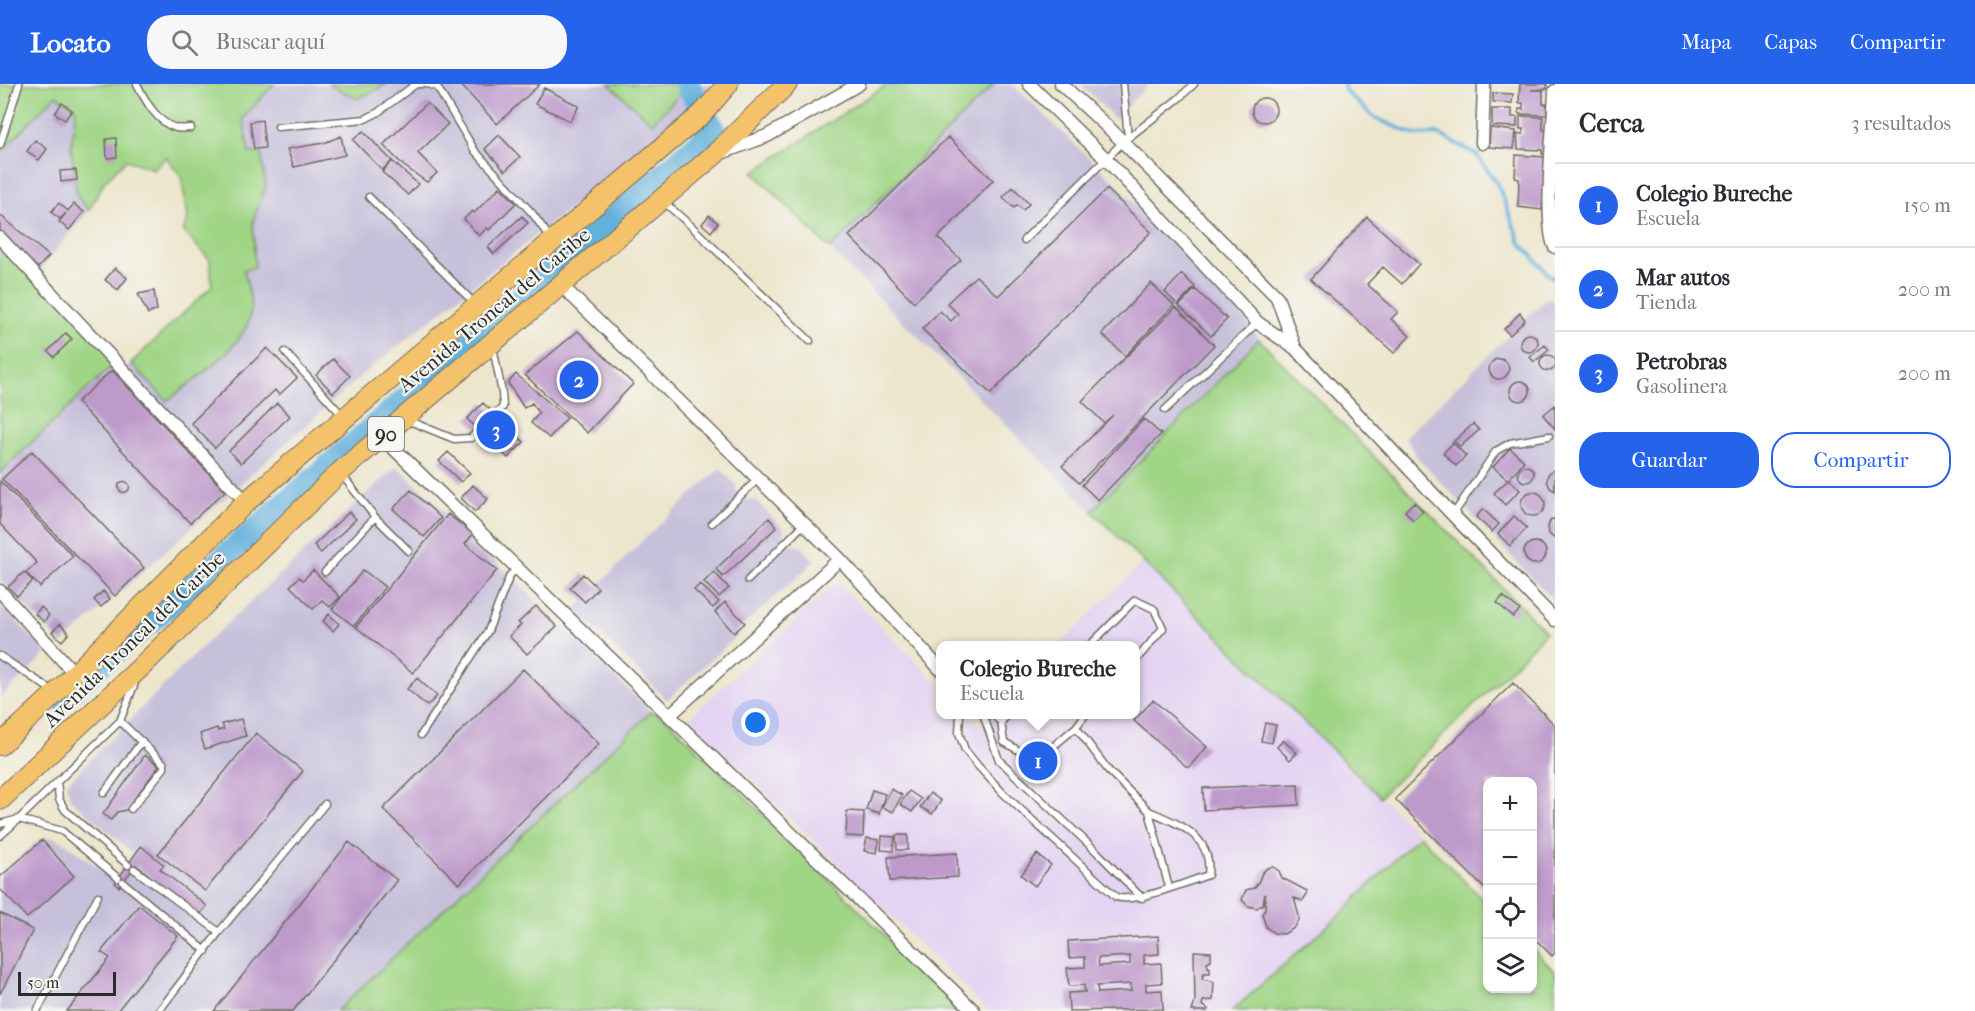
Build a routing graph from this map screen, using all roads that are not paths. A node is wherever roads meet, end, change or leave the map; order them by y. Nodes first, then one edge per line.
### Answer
1 (19, 84) edge
2 (138, 84) edge
3 (421, 84) edge
4 (427, 84) edge
5 (728, 84) edge
6 (787, 84) edge
7 (859, 84) edge
8 (1029, 84) edge
9 (1061, 84) edge
10 (1123, 84) edge
11 (1194, 84) edge
12 (1484, 84) edge
13 (1555, 91) edge
14 (1554, 121) edge
15 (191, 128) dead end
16 (278, 128) dead end
17 (1126, 140) junction
18 (1482, 142) dead end
19 (0, 145) edge
20 (714, 155) junction
21 (1106, 159) junction
22 (369, 197) dead end
23 (662, 200) junction
24 (0, 238) edge
25 (1024, 240) dead end
26 (552, 241) junction
27 (1555, 247) edge
28 (561, 285) junction
29 (477, 305) junction
30 (1258, 323) junction
31 (810, 341) dead end
32 (492, 344) junction
33 (1295, 348) junction
34 (285, 352) dead end
35 (1165, 410) dead end
36 (345, 418) junction
37 (404, 418) junction
38 (382, 436) junction
39 (1549, 436) dead end
40 (340, 472) junction
41 (759, 479) junction
42 (246, 502) junction
43 (1453, 515) junction
44 (375, 517) junction
45 (712, 523) dead end
46 (804, 524) junction
47 (409, 551) dead end
48 (840, 559) junction
49 (518, 568) junction
50 (325, 572) dead end
51 (748, 580) dead end
52 (0, 591) edge
53 (1555, 620) edge
54 (1093, 641) edge
55 (1140, 655) edge
56 (0, 656) edge
57 (143, 665) junction
58 (936, 665) edge
59 (75, 674) junction
60 (56, 693) junction
61 (670, 715) junction
62 (960, 719) edge
63 (984, 719) edge
64 (998, 719) edge
65 (1004, 719) edge
66 (1082, 719) edge
67 (120, 721) junction
68 (1001, 722) junction
69 (1076, 727) junction
70 (421, 735) dead end
71 (142, 741) junction
72 (0, 745) edge
73 (57, 782) junction
74 (104, 793) dead end
75 (0, 800) edge
76 (324, 804) dead end
77 (131, 809) dead end
78 (1149, 811) junction
79 (19, 819) junction
80 (0, 824) edge
81 (0, 836) edge
82 (1169, 888) junction
83 (98, 896) dead end
84 (1142, 898) junction
85 (219, 932) junction
86 (206, 951) junction
87 (37, 1011) edge
88 (159, 1011) edge
89 (974, 1011) edge

1 - 19 lane
2 - 15 lane
3 - 16 lane
4 - 26 lane
5 - 26 highway, Avenida Troncal del Caribe / 90
6 - 20 highway, Avenida Troncal del Caribe / 90
7 - 20 street
8 - 21 street
9 - 17 street
10 - 17 lane
11 - 17 lane
12 - 18 street
13 - 14 street
14 - 27 street
17 - 21 lane
17 - 33 street
20 - 23 highway, Avenida Troncal del Caribe / 90
21 - 25 lane
21 - 30 street
22 - 29 lane
23 - 28 highway, Avenida Troncal del Caribe / 90
23 - 31 lane
24 - 42 street
26 - 29 highway, Avenida Troncal del Caribe / 90
28 - 32 highway, Avenida Troncal del Caribe / 90
28 - 41 street
29 - 36 highway, Avenida Troncal del Caribe / 90
30 - 33 street
30 - 35 lane
32 - 37 highway, Avenida Troncal del Caribe / 90
32 - 37 lane
33 - 43 street
34 - 36 lane
36 - 42 highway, Avenida Troncal del Caribe / 90
37 - 38 highway, Avenida Troncal del Caribe / 90
38 - 40 highway, Avenida Troncal del Caribe / 90
38 - 49 street
39 - 43 lane
40 - 44 lane
40 - 57 highway, Avenida Troncal del Caribe / 90
41 - 45 lane
41 - 46 street
42 - 59 highway, Avenida Troncal del Caribe / 90
43 - 53 street
44 - 47 lane
44 - 50 lane
46 - 48 street
46 - 51 lane
48 - 58 street
48 - 61 street
49 - 61 street
49 - 70 lane
52 - 59 street
54 - 55 lane
56 - 60 lane
57 - 67 lane
57 - 75 highway, Avenida Troncal del Caribe / 90
59 - 60 highway, Avenida Troncal del Caribe / 90
60 - 72 highway, Avenida Troncal del Caribe / 90
61 - 89 street
62 - 84 lane
63 - 84 lane
64 - 68 lane
65 - 68 lane
66 - 69 lane
67 - 71 lane
67 - 73 lane
68 - 69 lane
69 - 78 lane
71 - 74 lane
71 - 77 lane
73 - 79 lane
73 - 85 lane
76 - 85 lane
78 - 82 lane
78 - 82 lane
79 - 80 lane
79 - 81 lane
79 - 86 lane
82 - 84 lane
83 - 87 lane
85 - 86 lane
86 - 88 lane

